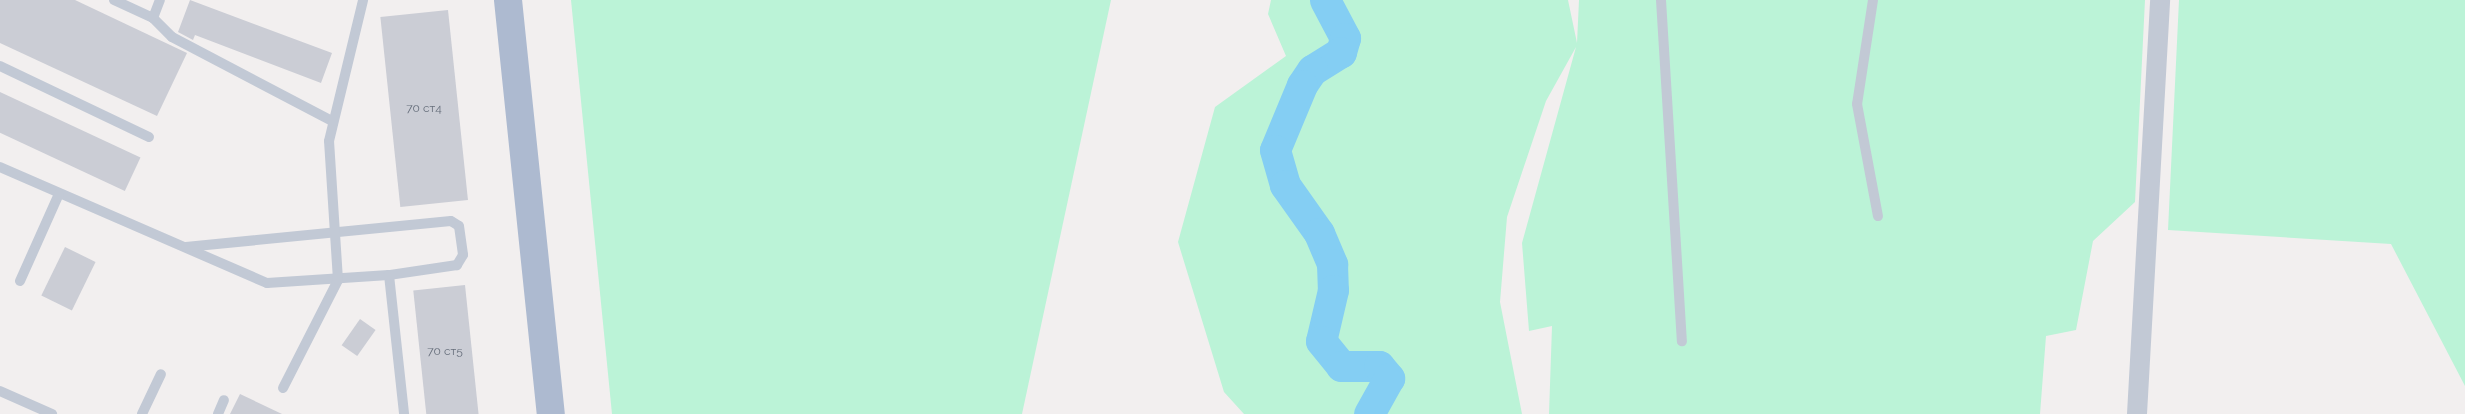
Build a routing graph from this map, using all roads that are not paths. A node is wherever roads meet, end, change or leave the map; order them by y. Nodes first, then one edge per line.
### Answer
1 (114, 0) edge
2 (160, 0) edge
3 (363, 0) edge
4 (508, 0) edge
5 (1661, 0) edge
6 (1873, 0) edge
7 (2160, 0) edge
8 (153, 18) junction
9 (0, 66) edge
10 (332, 121) junction
11 (149, 137) dead end
12 (0, 167) edge
13 (59, 194) junction
14 (1878, 216) dead end
15 (333, 233) junction
16 (184, 248) junction
17 (389, 275) junction
18 (338, 280) junction
19 (20, 281) dead end
20 (1682, 341) dead end
21 (161, 374) dead end
22 (283, 388) dead end
23 (0, 391) edge
24 (224, 400) dead end
25 (52, 414) edge
26 (142, 414) edge
27 (218, 414) edge
28 (404, 414) edge
29 (551, 414) edge
30 (2137, 414) edge

1 - 8 lane
2 - 8 lane
3 - 10 lane
4 - 29 main road
5 - 20 lane
6 - 14 lane
7 - 30 street
8 - 10 lane
9 - 11 lane
10 - 15 lane
12 - 13 lane
13 - 16 lane
13 - 19 lane
15 - 16 lane
15 - 17 lane
15 - 18 lane
16 - 18 lane
17 - 18 lane
17 - 28 lane
18 - 22 lane
21 - 26 lane
23 - 25 lane
24 - 27 lane

